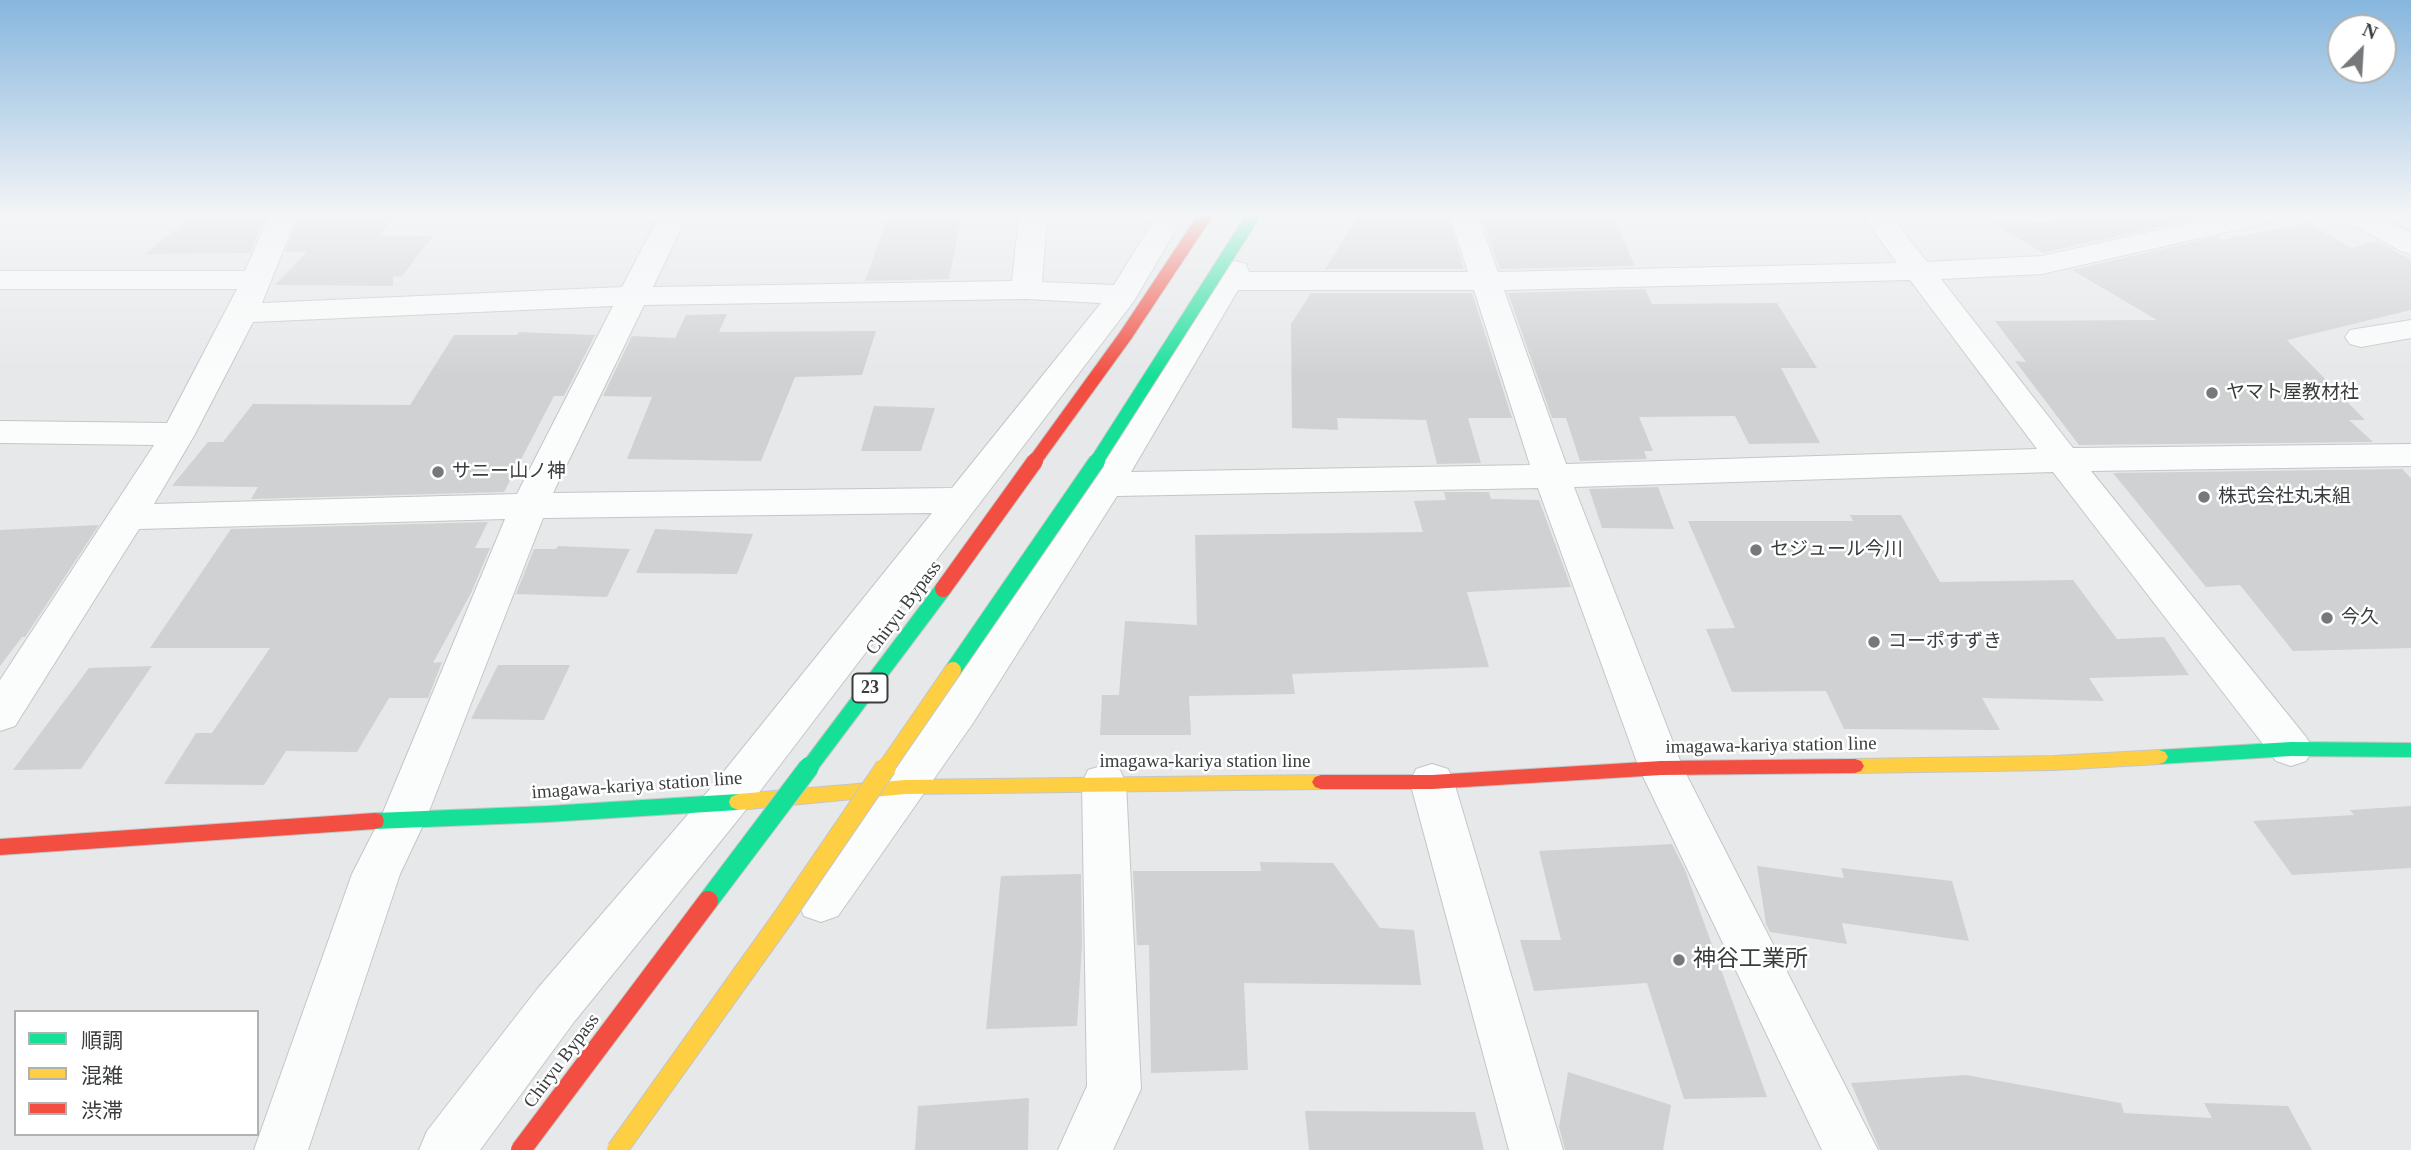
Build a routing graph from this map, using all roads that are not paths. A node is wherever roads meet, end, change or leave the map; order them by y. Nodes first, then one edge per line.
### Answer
1 (259, 270) edge
2 (648, 270) edge
3 (1028, 270) edge
4 (1138, 270) edge
5 (1169, 270) edge
6 (1219, 270) edge
7 (1235, 270) edge
8 (1481, 270) edge
9 (1946, 270) edge
10 (1919, 271) junction
11 (0, 280) edge
12 (254, 281) junction
13 (1229, 281) junction
14 (1484, 281) junction
15 (1026, 290) junction
16 (1123, 295) junction
17 (635, 296) junction
18 (242, 313) junction
19 (2411, 329) edge
20 (2361, 337) dead end
21 (0, 432) edge
22 (178, 434) junction
23 (2411, 455) edge
24 (2063, 460) junction
25 (1552, 476) junction
26 (1106, 484) junction
27 (960, 500) junction
28 (529, 506) junction
29 (128, 517) junction
30 (5, 700) edge
31 (2291, 749) junction
32 (2411, 750) edge
33 (1661, 768) junction
34 (1432, 782) junction
35 (1104, 783) junction
36 (905, 787) junction
37 (725, 803) junction
38 (403, 818) junction
39 (0, 847) edge
40 (281, 1150) edge
41 (446, 1150) edge
42 (521, 1150) edge
43 (617, 1150) edge
44 (647, 1150) edge
45 (1084, 1150) edge
46 (1536, 1150) edge
47 (1851, 1150) edge

1 - 12 street
2 - 17 street
3 - 15 street
4 - 16 street
5 - 42 main road, Chiryu Bypass / 23, bridge
6 - 43 main road, bridge
7 - 13 street
8 - 14 street
9 - 10 street
10 - 14 street
10 - 24 street
11 - 12 street
12 - 18 street
13 - 14 street
13 - 26 street
14 - 25 street
15 - 16 street
15 - 17 street
16 - 27 street
17 - 18 street
17 - 28 street
18 - 22 street
19 - 20 street
21 - 22 street
22 - 29 street
23 - 24 street
24 - 25 street
24 - 31 street
25 - 26 street
25 - 33 street
26 - 36 street
27 - 28 street
27 - 37 street
28 - 29 street
28 - 38 street
29 - 30 street
31 - 32 main road, imagawa-kariya station line
31 - 33 main road, imagawa-kariya station line
33 - 34 main road, imagawa-kariya station line
33 - 47 street
34 - 35 main road, imagawa-kariya station line
34 - 46 street
35 - 36 main road, imagawa-kariya station line
35 - 45 street
36 - 37 main road, imagawa-kariya station line
36 - 44 street
37 - 38 main road, imagawa-kariya station line
37 - 41 street
38 - 39 main road, imagawa-kariya station line
38 - 40 street

